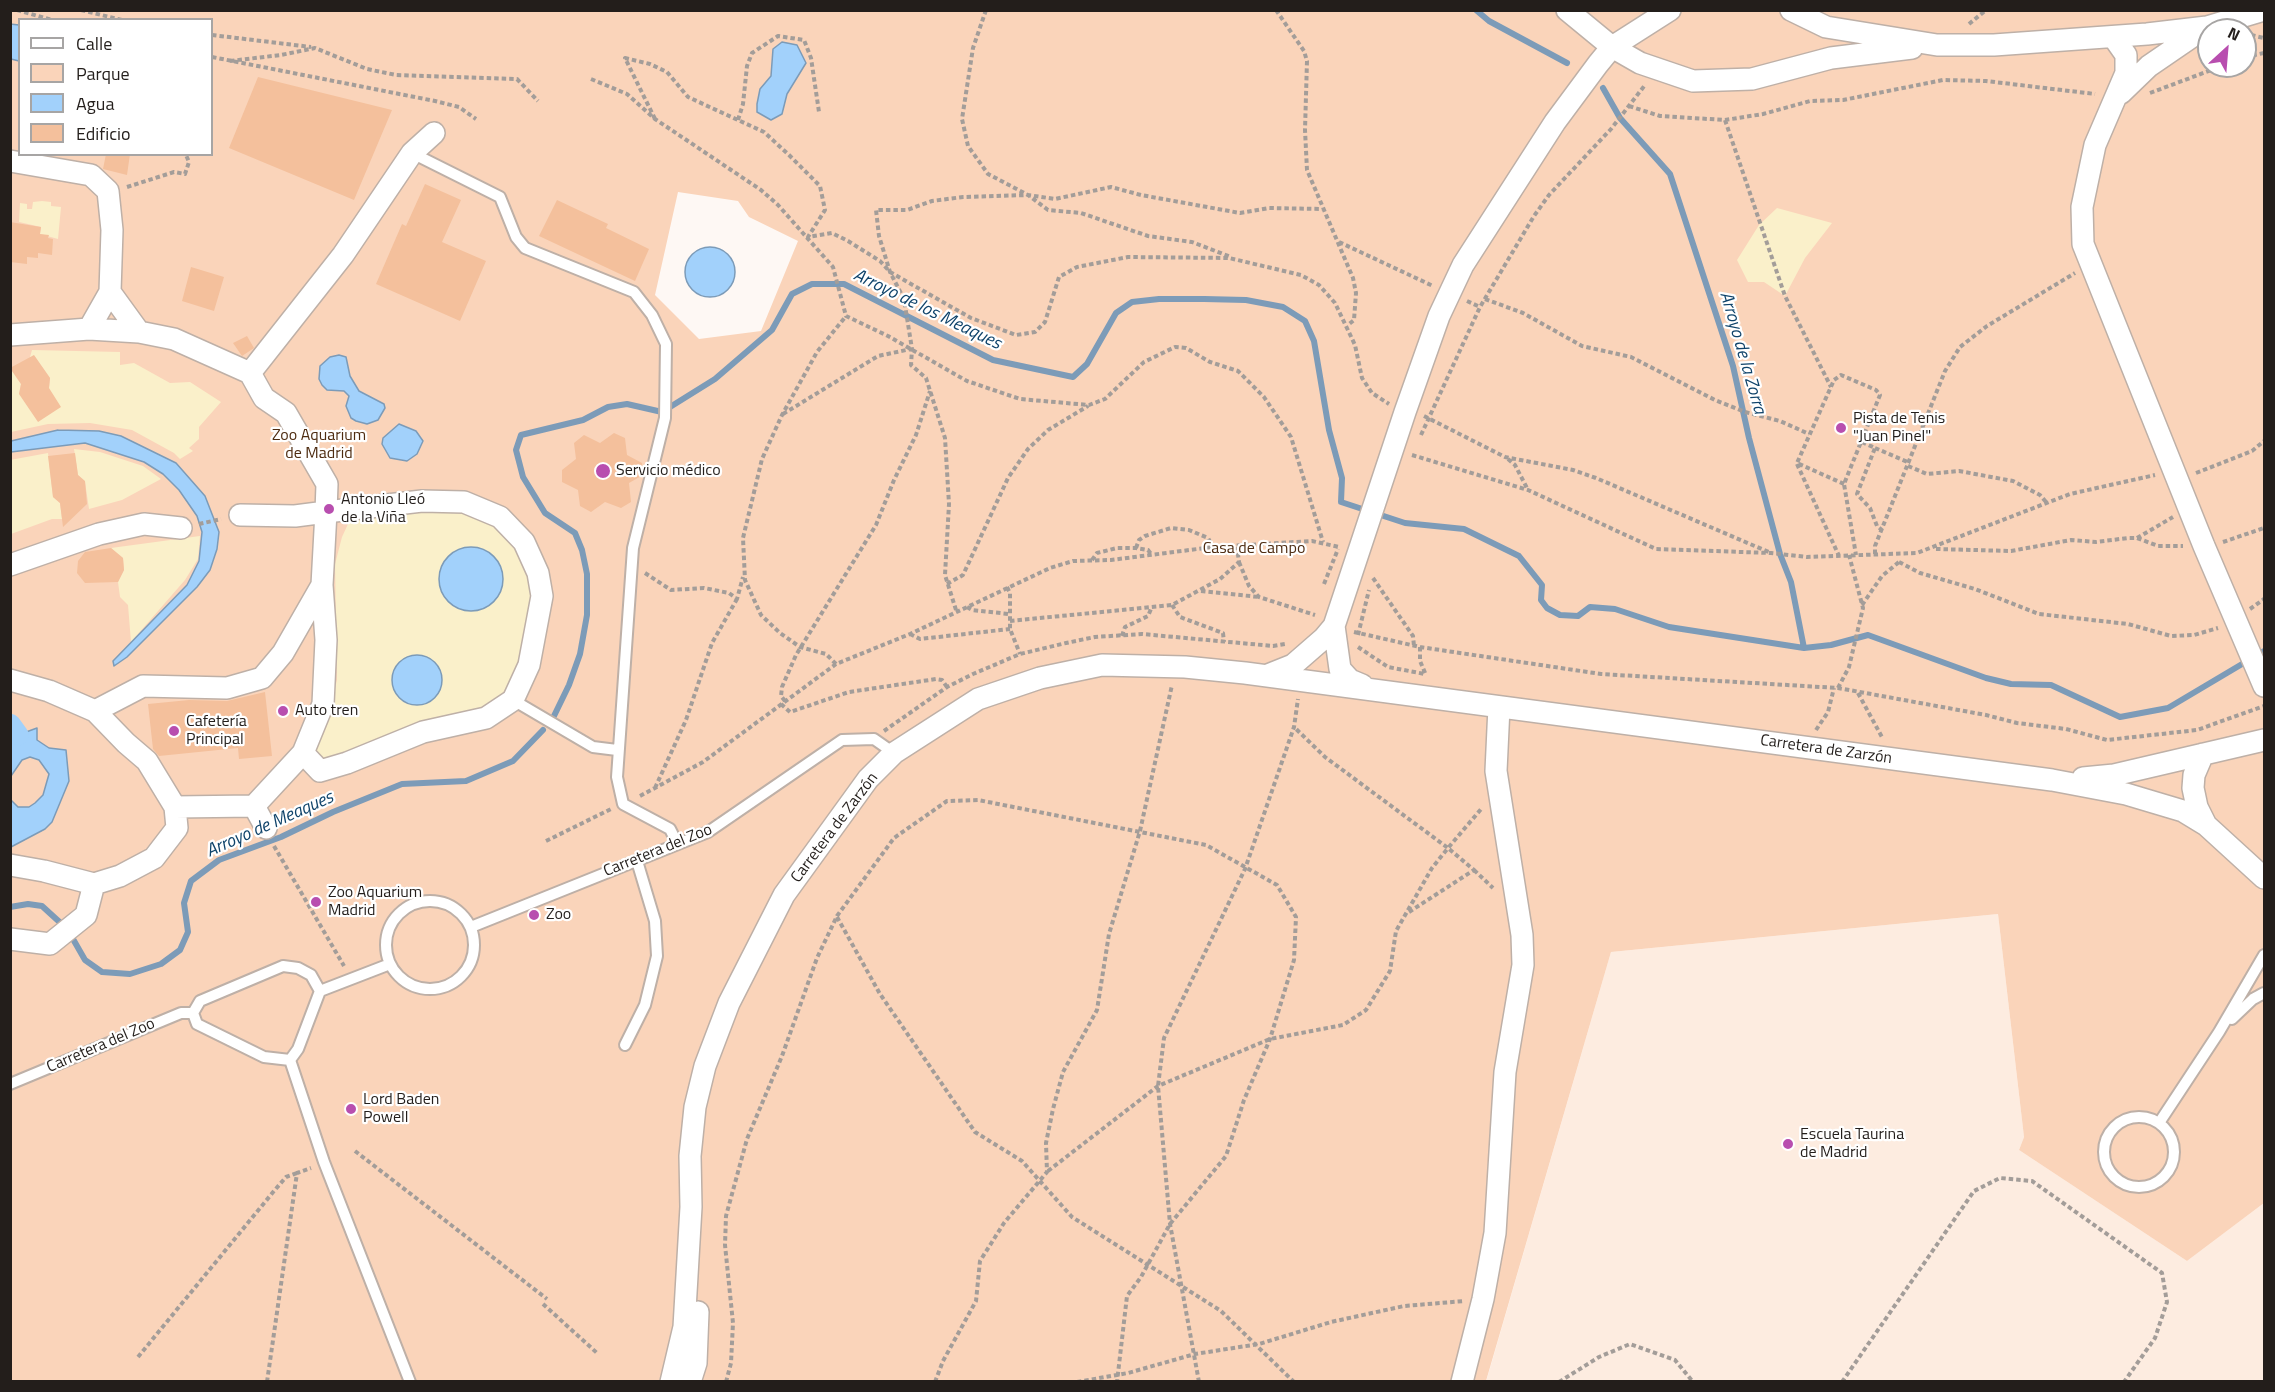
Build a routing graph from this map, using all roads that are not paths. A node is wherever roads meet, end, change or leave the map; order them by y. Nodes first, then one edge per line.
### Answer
1 (1567, 10) edge
2 (1670, 10) edge
3 (1791, 10) edge
4 (2264, 10) edge
5 (2237, 18) edge
6 (2197, 28) edge
7 (2197, 34) edge
8 (2114, 38) junction
9 (1937, 45) junction
10 (1612, 47) junction
11 (2117, 98) junction
12 (434, 133) dead end
13 (412, 153) junction
14 (10, 161) edge
15 (110, 292) junction
16 (89, 329) junction
17 (139, 332) junction
18 (10, 335) edge
19 (250, 373) junction
20 (326, 512) junction
21 (240, 515) road end
22 (181, 528) road end
23 (10, 565) edge
24 (322, 585) junction
25 (1329, 632) junction
26 (1264, 676) junction
27 (10, 680) edge
28 (1323, 682) junction
29 (2264, 686) edge
30 (1370, 689) junction
31 (513, 700) junction
32 (1499, 707) junction
33 (95, 711) junction
34 (2265, 740) edge
35 (617, 750) junction
36 (303, 753) junction
37 (894, 753) junction
38 (2203, 754) junction
39 (2052, 780) junction
40 (254, 806) junction
41 (175, 807) junction
42 (2206, 825) junction
43 (266, 828) dead end
44 (677, 843) junction
45 (637, 861) junction
46 (10, 865) edge
47 (2262, 873) edge
48 (94, 884) junction
49 (471, 927) junction
50 (10, 939) edge
51 (2265, 955) edge
52 (390, 964) junction
53 (320, 991) junction
54 (2265, 993) edge
55 (193, 1013) junction
56 (2219, 1032) junction
57 (625, 1045) dead end
58 (290, 1060) junction
59 (10, 1084) edge
60 (2159, 1123) junction
61 (691, 1207) junction
62 (410, 1382) edge
63 (671, 1382) edge
64 (690, 1382) edge
65 (1462, 1382) edge

1 - 10 street
2 - 10 street
3 - 9 street
4 - 5 street
6 - 8 street
7 - 11 street
8 - 9 street
8 - 11 street
9 - 10 street
10 - 25 street
11 - 29 street
12 - 13 street
13 - 19 street
13 - 35 lane
14 - 15 street
15 - 16 street
15 - 17 street
16 - 17 street
16 - 18 street
17 - 19 street
19 - 20 street
20 - 21 street
20 - 24 street
20 - 31 street
22 - 23 street
24 - 33 street
24 - 36 street
25 - 26 street, Carretera de Zarzón
25 - 28 street
25 - 30 street, Carretera de Zarzón
26 - 28 street, Carretera de Zarzón
26 - 37 street, Carretera de Zarzón
27 - 33 street
28 - 30 street, Carretera de Zarzón
30 - 32 street, Carretera de Zarzón
31 - 35 lane
31 - 36 street
32 - 39 street, Carretera de Zarzón
32 - 65 street
33 - 41 street
34 - 38 street
35 - 44 lane
36 - 40 street
37 - 44 lane, Carretera del Zoo
37 - 61 street, Carretera de Zarzón
38 - 39 street
38 - 42 street
39 - 42 street, Carretera de Zarzón
40 - 41 street
40 - 43 street
41 - 48 street
42 - 47 street, Carretera de Zarzón
44 - 45 lane, Carretera del Zoo
45 - 49 lane, Carretera del Zoo
45 - 57 lane
46 - 48 street
48 - 50 street
49 - 52 lane
49 - 52 lane
51 - 56 lane
52 - 53 lane
53 - 55 lane
53 - 58 lane
54 - 56 lane
55 - 58 lane
55 - 59 lane, Carretera del Zoo
56 - 60 lane
58 - 62 lane
60 - 60 lane
61 - 63 street, Carretera de Zarzón
61 - 64 street, Carretera de Zarzón

